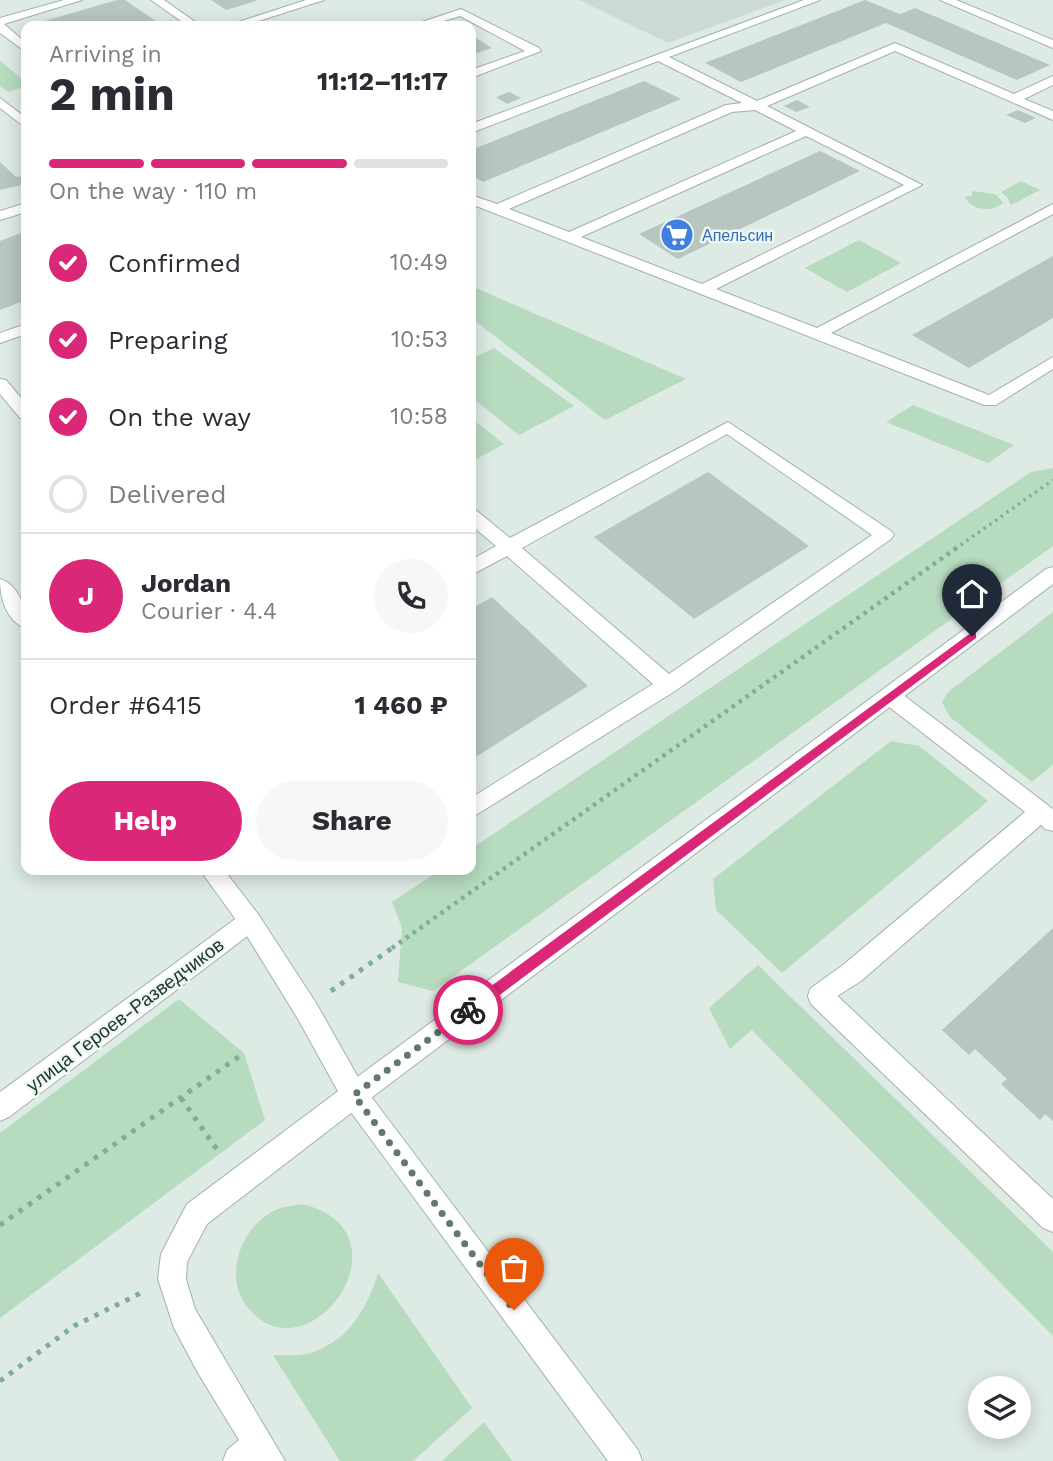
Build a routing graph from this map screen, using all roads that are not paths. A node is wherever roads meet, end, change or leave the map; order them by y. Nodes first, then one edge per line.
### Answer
1 (76, 0) edge
2 (157, 0) edge
3 (318, 0) edge
4 (445, 0) edge
5 (814, 0) edge
6 (946, 0) edge
7 (461, 12) junction
8 (188, 21) edge
9 (249, 21) edge
10 (432, 21) edge
11 (0, 22) edge
12 (0, 27) edge
13 (1053, 44) edge
14 (21, 45) edge
15 (659, 57) junction
16 (476, 72) edge
17 (1053, 80) edge
18 (1014, 99) junction
19 (757, 106) junction
20 (21, 107) edge
21 (3, 109) edge
22 (1053, 116) edge
23 (21, 121) edge
24 (476, 126) edge
25 (806, 131) junction
26 (476, 201) edge
27 (1053, 208) edge
28 (21, 209) edge
29 (497, 209) junction
30 (0, 216) edge
31 (569, 237) junction
32 (703, 289) junction
33 (21, 330) edge
34 (818, 334) junction
35 (0, 338) edge
36 (1053, 362) edge
37 (0, 384) edge
38 (21, 408) edge
39 (476, 519) edge
40 (509, 547) junction
41 (476, 565) edge
42 (1053, 574) edge
43 (0, 586) edge
44 (21, 614) edge
45 (668, 685) junction
46 (891, 697) junction
47 (476, 806) edge
48 (1047, 817) edge
49 (215, 875) edge
50 (250, 921) junction
51 (354, 1095) junction
52 (0, 1108) edge
53 (1053, 1218) edge
54 (256, 1455) edge
55 (627, 1461) edge

1 - 11 street
2 - 8 street
3 - 9 street
4 - 7 street
5 - 15 street
6 - 13 street
7 - 10 street
7 - 16 street
12 - 14 street
15 - 19 street
15 - 24 street
17 - 18 street
18 - 19 street
18 - 22 street
19 - 25 street
19 - 29 street
20 - 21 street
21 - 23 street
25 - 31 street
25 - 32 street
26 - 29 street
27 - 34 street
28 - 30 street
29 - 31 street
31 - 32 street
32 - 34 street
33 - 35 street
34 - 36 street
37 - 38 street
39 - 40 street
40 - 41 street
40 - 45 street
40 - 45 street
42 - 46 street
43 - 44 street
45 - 47 street
46 - 48 street
46 - 51 street
48 - 53 street
49 - 50 street
50 - 51 street
50 - 52 street, улица Героев-Разведчиков
51 - 54 street
51 - 55 street

